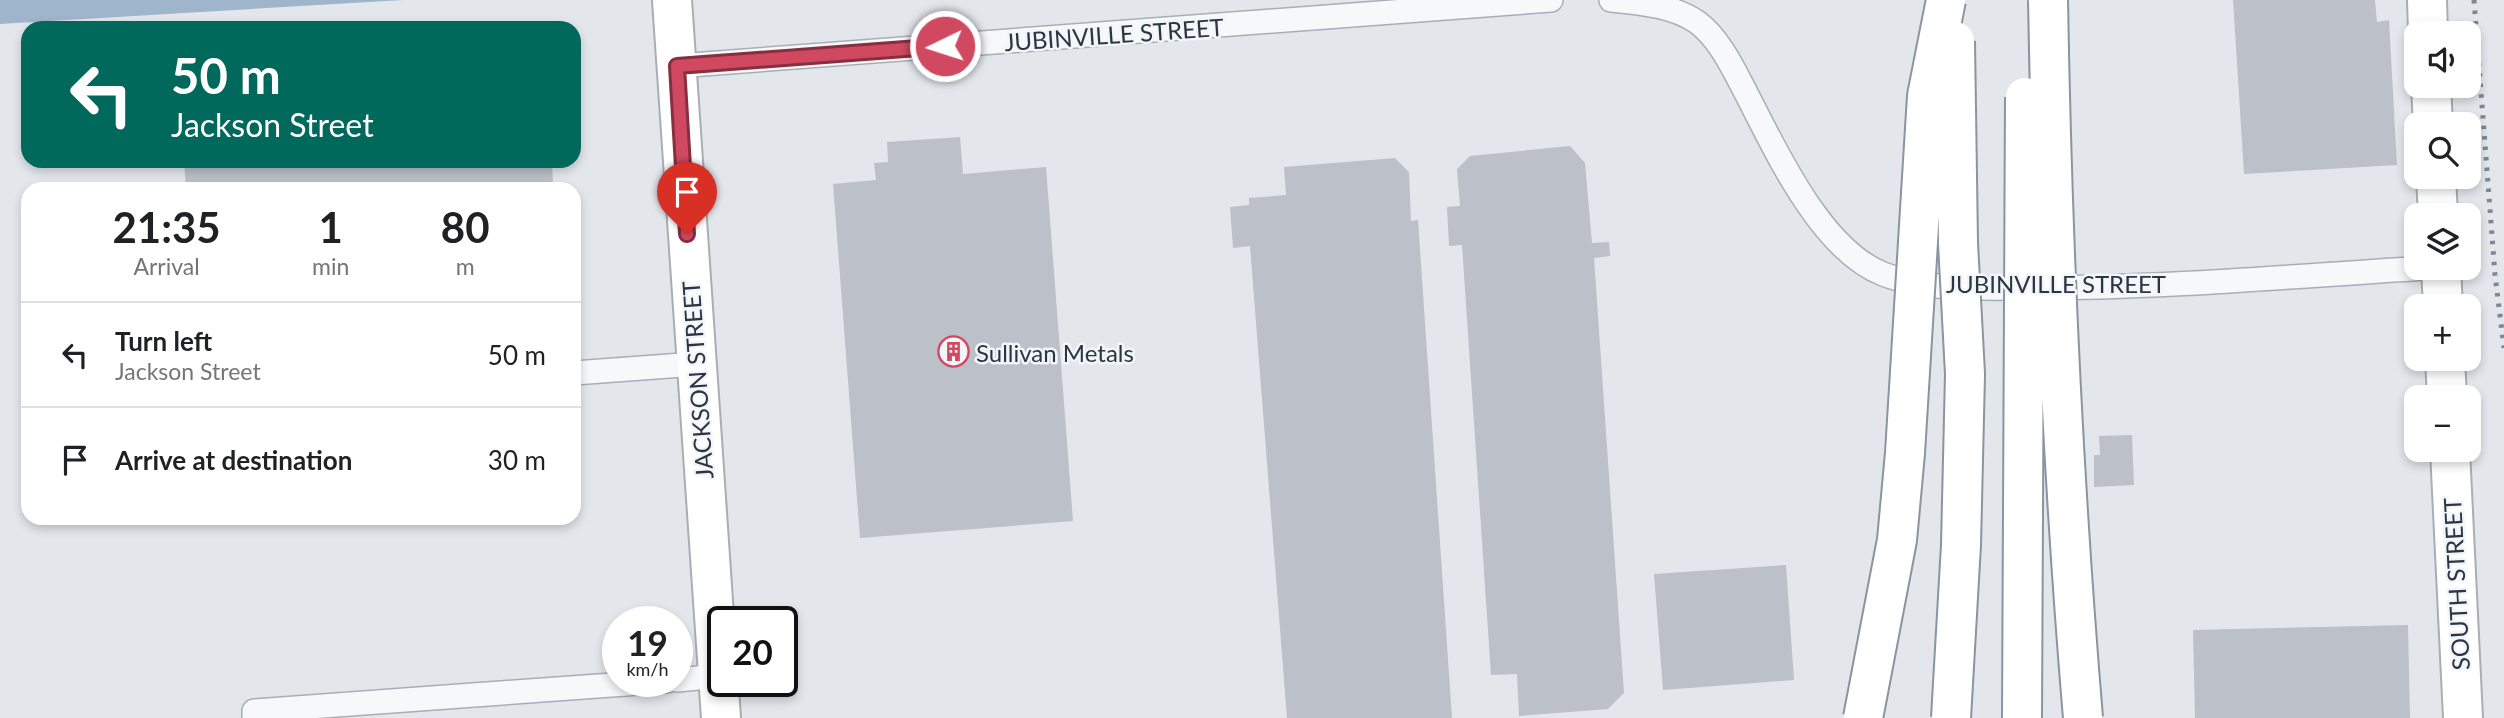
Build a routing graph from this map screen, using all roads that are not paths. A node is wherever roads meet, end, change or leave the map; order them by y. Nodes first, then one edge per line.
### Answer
1 (1551, 0) edge
2 (1611, 0) edge
3 (1946, 0) edge
4 (1954, 0) edge
5 (2027, 0) edge
6 (2048, 0) edge
7 (2427, 0) edge
8 (672, 6) edge
9 (2428, 21) edge
10 (677, 66) junction
11 (2404, 269) edge
12 (696, 365) junction
13 (581, 373) edge
14 (2451, 462) edge
15 (713, 606) edge
16 (602, 686) edge
17 (720, 697) edge
18 (254, 718) edge
19 (721, 718) edge
20 (1863, 718) edge
21 (1951, 718) edge
22 (2022, 718) edge
23 (2083, 718) edge
24 (2463, 718) edge

1 - 10 lane, JUBINVILLE STREET
2 - 11 lane, JUBINVILLE STREET
3 - 20 main road, bridge
4 - 21 main road, bridge
5 - 22 main road, bridge
6 - 23 main road, bridge
7 - 9 main road
8 - 10 main road, JACKSON STREET
10 - 12 main road, JACKSON STREET
12 - 13 lane
12 - 15 main road, JACKSON STREET
14 - 24 main road, SOUTH STREET
16 - 18 lane
17 - 19 main road, JACKSON STREET

